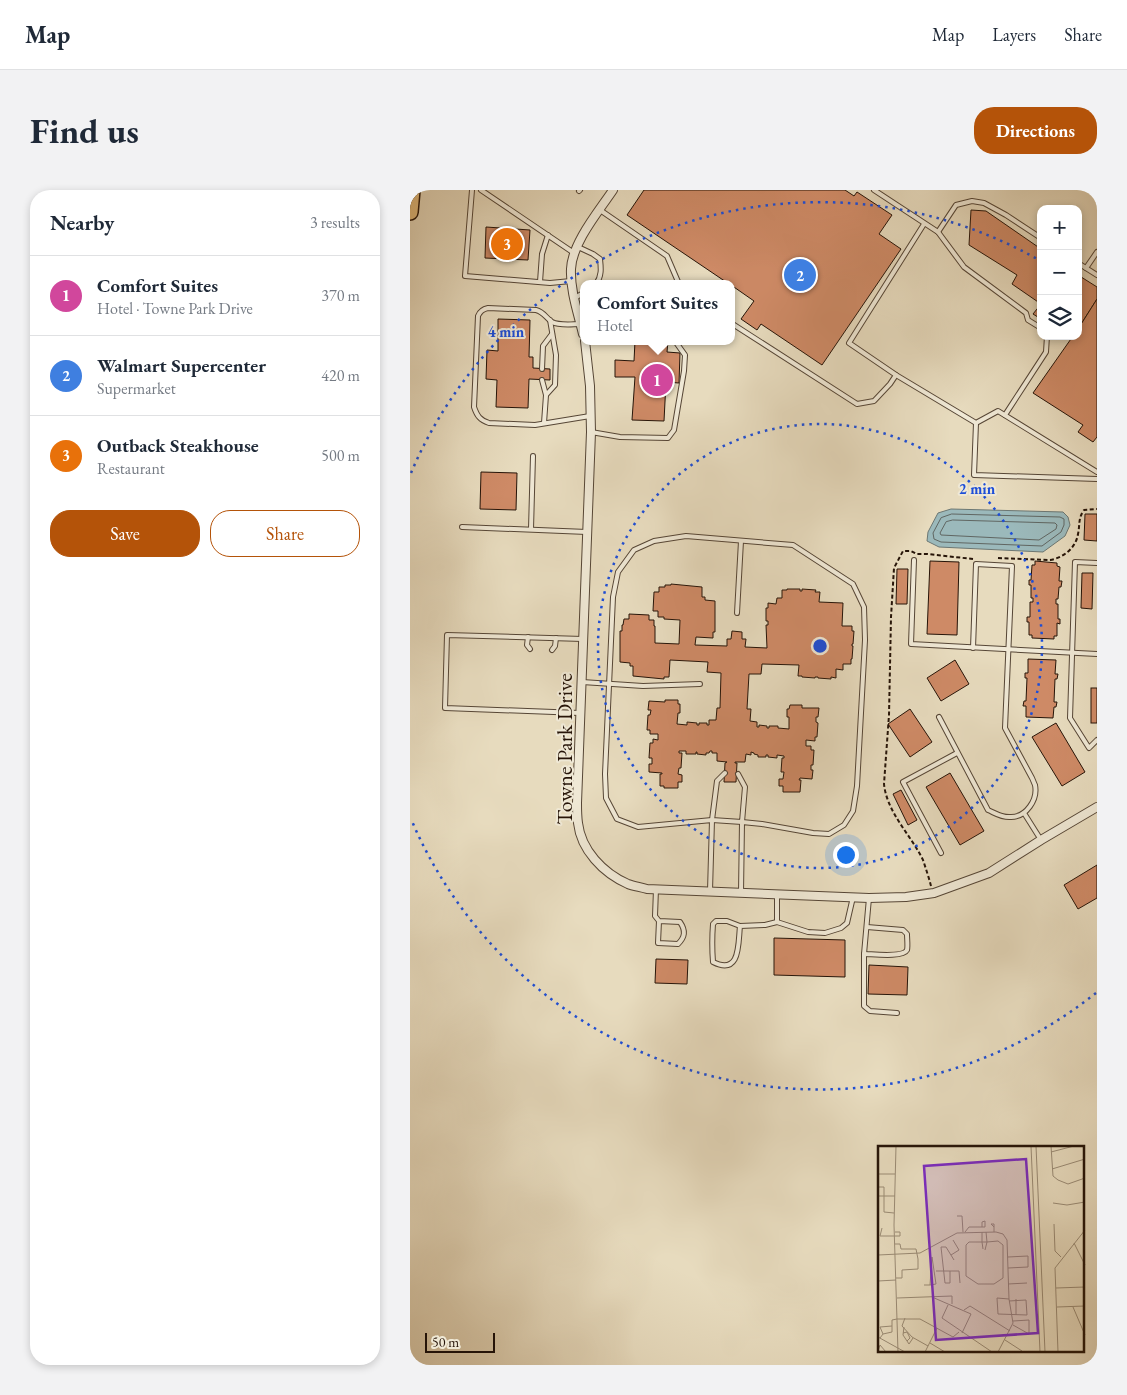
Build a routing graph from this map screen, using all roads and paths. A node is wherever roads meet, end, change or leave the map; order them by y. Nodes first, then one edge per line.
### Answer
1 (412, 190) edge
2 (472, 190) edge
3 (481, 190) edge
4 (613, 190) edge
5 (874, 190) edge
6 (600, 210) junction
7 (410, 212) edge
8 (924, 224) junction
9 (938, 232) junction
10 (548, 235) junction
11 (1037, 235) edge
12 (576, 250) junction
13 (1097, 252) edge
14 (1082, 266) edge
15 (1086, 268) junction
16 (1097, 275) edge
17 (600, 280) edge
18 (677, 280) edge
19 (571, 281) junction
20 (540, 282) junction
21 (580, 295) edge
22 (575, 298) junction
23 (580, 317) edge
24 (550, 320) junction
25 (580, 324) edge
26 (735, 326) edge
27 (1037, 326) edge
28 (553, 334) junction
29 (1047, 340) edge
30 (585, 345) edge
31 (678, 345) edge
32 (542, 369) dead end
33 (896, 375) junction
34 (542, 380) dead end
35 (546, 395) junction
36 (1005, 415) junction
37 (591, 416) junction
38 (544, 423) junction
39 (976, 423) junction
40 (591, 432) junction
41 (533, 456) dead end
42 (1097, 472) edge
43 (1097, 479) edge
44 (1097, 509) edge
45 (462, 527) dead end
46 (531, 529) junction
47 (587, 532) junction
48 (741, 540) junction
49 (994, 558) dead end
50 (975, 559) dead end
51 (914, 560) dead end
52 (1097, 563) edge
53 (738, 613) dead end
54 (528, 637) junction
55 (556, 638) junction
56 (583, 639) junction
57 (973, 648) junction
58 (530, 649) dead end
59 (552, 650) dead end
60 (1008, 650) junction
61 (1073, 653) junction
62 (1097, 654) edge
63 (582, 682) junction
64 (609, 683) junction
65 (700, 684) dead end
66 (580, 713) junction
67 (938, 717) dead end
68 (1097, 740) edge
69 (958, 753) junction
70 (725, 773) dead end
71 (738, 774) dead end
72 (1097, 807) edge
73 (1024, 813) junction
74 (712, 820) junction
75 (742, 822) junction
76 (1041, 840) junction
77 (940, 853) dead end
78 (656, 889) junction
79 (710, 891) junction
80 (741, 893) junction
81 (934, 893) junction
82 (777, 894) junction
83 (853, 898) junction
84 (870, 898) junction
85 (659, 921) junction
86 (777, 922) junction
87 (740, 926) junction
88 (866, 927) junction
89 (864, 954) junction
90 (897, 1013) dead end

1 - 7 highway
2 - 20 lane
3 - 10 lane
4 - 6 street
5 - 8 lane
6 - 12 street
6 - 18 lane
8 - 9 lane
8 - 33 lane
9 - 11 lane
9 - 27 lane
10 - 12 lane
10 - 20 lane
12 - 17 lane
12 - 19 street
13 - 15 lane
14 - 15 lane
15 - 16 lane
19 - 20 lane
19 - 22 street
21 - 22 lane
22 - 23 street
24 - 25 lane
24 - 28 lane
24 - 38 lane
26 - 33 lane
28 - 32 lane
28 - 35 lane
29 - 36 lane
30 - 37 street, Towne Park Drive
31 - 40 lane
33 - 39 lane
34 - 35 lane
35 - 38 lane
36 - 39 lane
36 - 42 lane
37 - 38 lane
37 - 40 street, Towne Park Drive
39 - 43 lane
40 - 47 street, Towne Park Drive
41 - 46 lane
44 - 49 path
45 - 46 lane
46 - 47 lane
47 - 56 street, Towne Park Drive
48 - 53 lane
48 - 64 lane
48 - 75 lane
50 - 81 path
51 - 57 lane
52 - 61 lane
54 - 55 lane
54 - 58 lane
54 - 66 lane
55 - 56 lane
55 - 59 lane
56 - 63 street, Towne Park Drive
57 - 60 lane
57 - 60 lane
60 - 61 lane
60 - 73 lane
61 - 62 lane
61 - 68 lane
63 - 64 lane
63 - 66 street, Towne Park Drive
64 - 65 lane
64 - 74 lane
66 - 78 street, Towne Park Drive
67 - 69 lane
69 - 73 lane
69 - 77 lane
70 - 74 lane
71 - 75 lane
72 - 76 street, Towne Park Drive
73 - 76 lane
74 - 75 lane
74 - 79 lane
75 - 80 lane
76 - 81 street, Towne Park Drive
78 - 79 street, Towne Park Drive
78 - 85 lane
79 - 80 street, Towne Park Drive
80 - 82 street, Towne Park Drive
81 - 84 street, Towne Park Drive
82 - 83 street, Towne Park Drive
82 - 86 lane
83 - 84 street, Towne Park Drive
83 - 86 lane
84 - 88 lane
85 - 85 lane
86 - 87 lane
87 - 87 lane
88 - 89 lane
88 - 89 lane
89 - 90 lane

